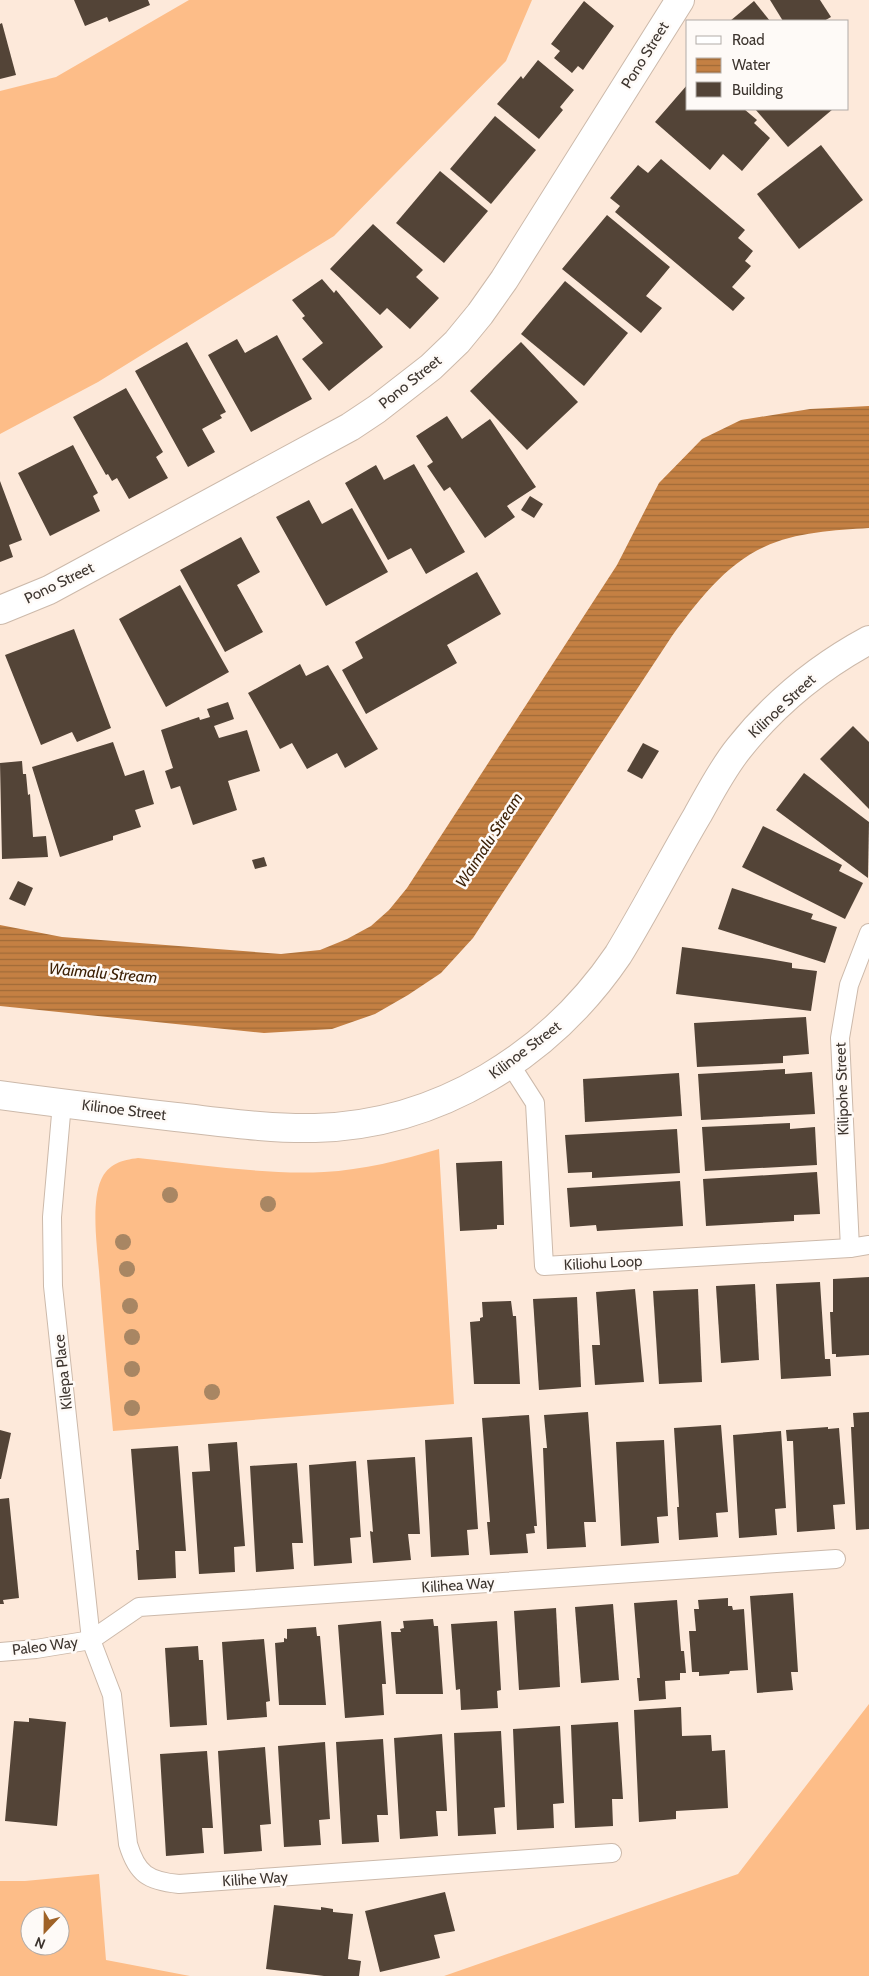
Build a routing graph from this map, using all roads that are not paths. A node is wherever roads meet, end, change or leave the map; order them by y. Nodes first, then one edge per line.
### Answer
1 (680, 0) edge
2 (0, 610) edge
3 (869, 640) edge
4 (869, 934) edge
5 (510, 1064) junction
6 (0, 1095) edge
7 (62, 1103) junction
8 (869, 1245) edge
9 (850, 1248) junction
10 (836, 1559) dead end
11 (91, 1640) junction
12 (0, 1652) edge
13 (612, 1853) dead end

1 - 2 street, Pono Street
3 - 5 street, Kilinoe Street
4 - 9 lane, Kilipohe Street
5 - 7 street, Kilinoe Street
5 - 9 lane, Kiliohu Loop
6 - 7 street, Kilinoe Street
7 - 11 lane, Kilepa Place
8 - 9 lane, Kiliohu Loop
10 - 11 lane, Kilihea Way
11 - 12 lane, Paleo Way
11 - 13 lane, Kilihe Way

